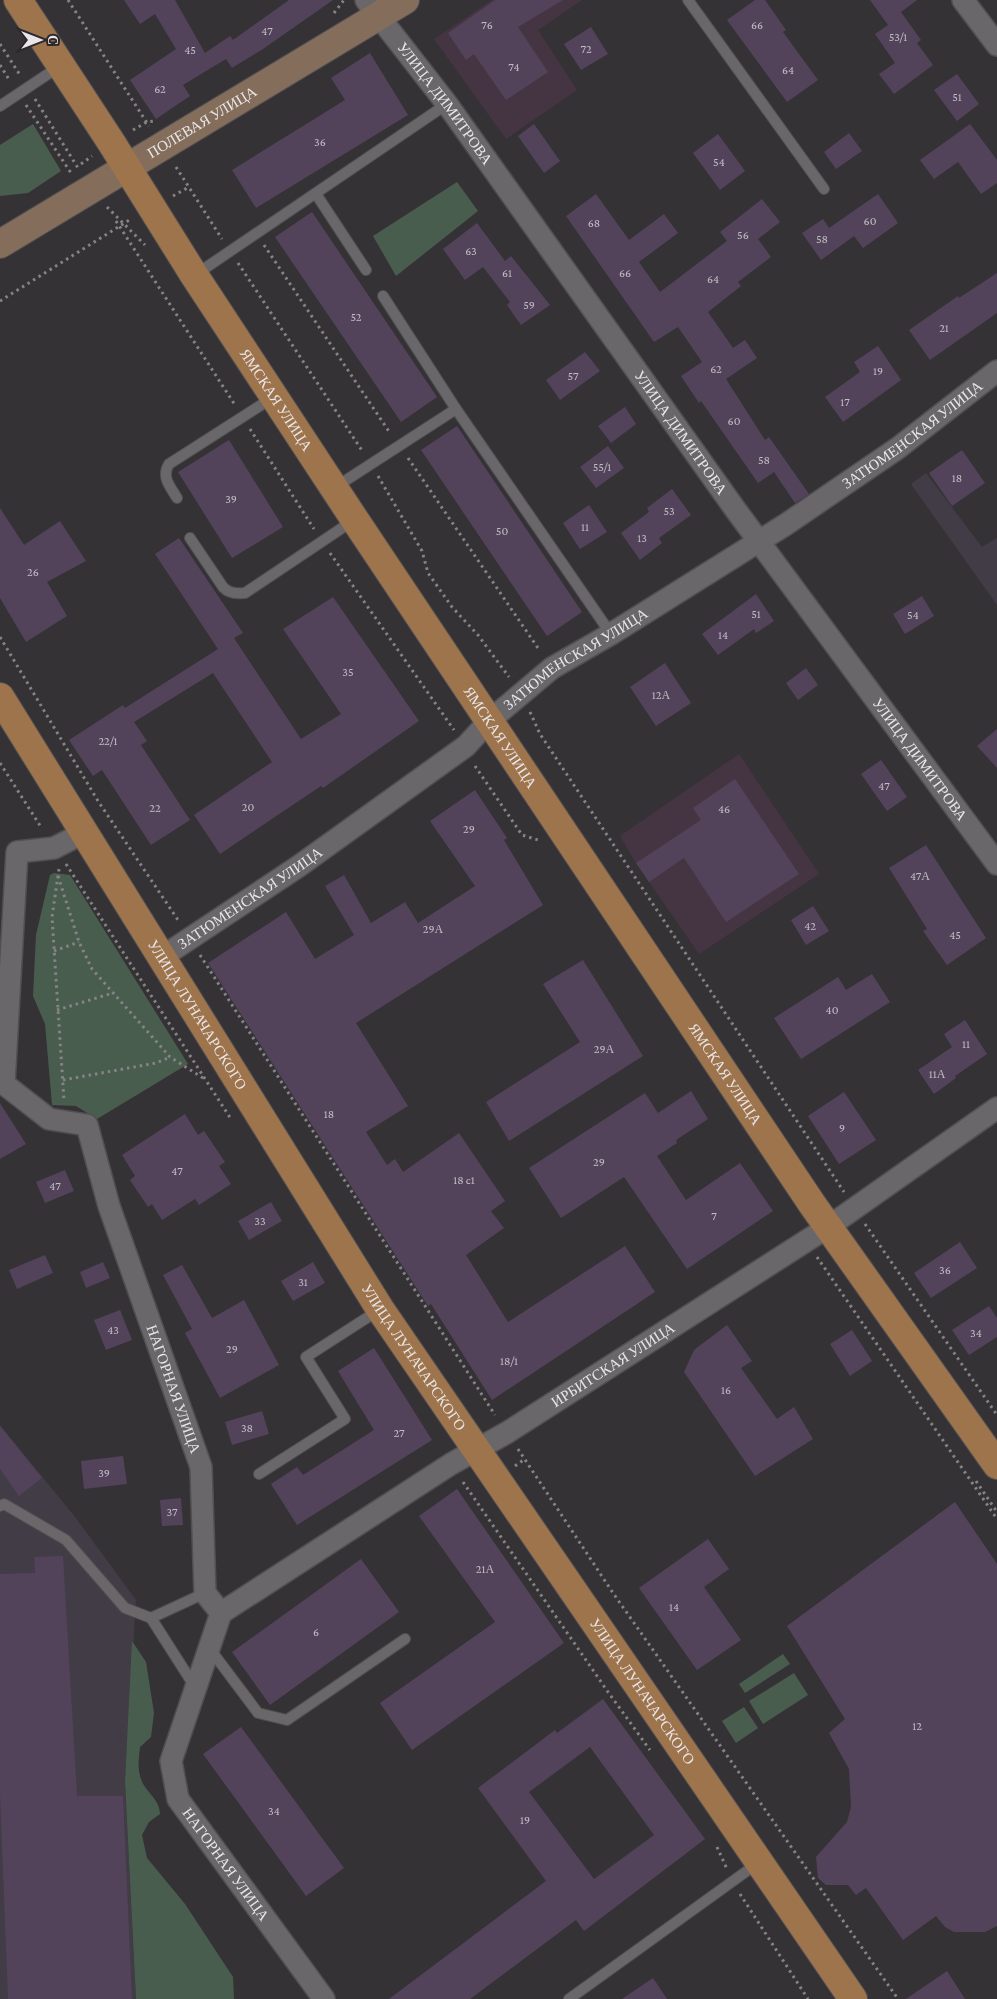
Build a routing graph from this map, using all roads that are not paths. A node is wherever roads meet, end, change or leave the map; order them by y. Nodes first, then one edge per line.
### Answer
1 (18, 0) edge
2 (406, 0) edge
3 (688, 0) edge
4 (963, 0) edge
5 (371, 9) edge
6 (997, 45) edge
7 (60, 65) junction
8 (446, 104) junction
9 (0, 106) edge
10 (127, 168) junction
11 (824, 189) dead end
12 (316, 194) junction
13 (0, 244) edge
14 (366, 270) dead end
15 (194, 276) junction
16 (383, 296) dead end
17 (997, 371) edge
18 (273, 397) junction
19 (456, 409) junction
20 (334, 488) junction
21 (177, 498) dead end
22 (355, 520) junction
23 (190, 538) dead end
24 (759, 542) junction
25 (611, 634) junction
26 (0, 697) edge
27 (489, 720) junction
28 (85, 832) junction
29 (997, 864) edge
30 (162, 957) junction
31 (997, 1108) edge
32 (816, 1233) junction
33 (380, 1310) junction
34 (476, 1450) junction
35 (997, 1465) edge
36 (259, 1474) dead end
37 (0, 1506) edge
38 (205, 1593) junction
39 (222, 1613) junction
40 (150, 1618) junction
41 (404, 1639) dead end
42 (210, 1649) junction
43 (196, 1688) junction
44 (759, 1862) junction
45 (324, 1999) edge
46 (568, 1999) edge
47 (853, 1999) edge

1 - 7 main road, ЯМСКАЯ УЛИЦА
2 - 5 street, ПОЛЕВАЯ УЛИЦА
3 - 11 lane
4 - 6 street
5 - 8 street, УЛИЦА ДИМИТРОВА
5 - 10 street, ПОЛЕВАЯ УЛИЦА
7 - 9 lane
7 - 10 main road, ЯМСКАЯ УЛИЦА
8 - 12 lane
8 - 24 street, УЛИЦА ДИМИТРОВА
10 - 13 street, ПОЛЕВАЯ УЛИЦА
10 - 15 main road, ЯМСКАЯ УЛИЦА
12 - 14 lane
12 - 15 lane
15 - 18 main road, ЯМСКАЯ УЛИЦА
16 - 19 lane
17 - 24 street, ЗАТЮМЕНСКАЯ УЛИЦА
18 - 20 main road, ЯМСКАЯ УЛИЦА
18 - 21 lane
19 - 20 lane
19 - 25 lane
20 - 22 main road, ЯМСКАЯ УЛИЦА
22 - 23 lane
22 - 27 main road, ЯМСКАЯ УЛИЦА
24 - 25 street, ЗАТЮМЕНСКАЯ УЛИЦА
24 - 29 street, УЛИЦА ДИМИТРОВА
25 - 27 street, ЗАТЮМЕНСКАЯ УЛИЦА
26 - 28 main road, УЛИЦА ЛУНАЧАРСКОГО
27 - 30 street, ЗАТЮМЕНСКАЯ УЛИЦА
27 - 32 main road, ЯМСКАЯ УЛИЦА
28 - 30 main road, УЛИЦА ЛУНАЧАРСКОГО
28 - 38 street, НАГОРНАЯ УЛИЦА
30 - 33 main road, УЛИЦА ЛУНАЧАРСКОГО
31 - 32 street, ИРБИТСКАЯ УЛИЦА
32 - 34 street, ИРБИТСКАЯ УЛИЦА
32 - 35 main road, ЯМСКАЯ УЛИЦА
33 - 34 main road, УЛИЦА ЛУНАЧАРСКОГО
33 - 36 lane
34 - 39 street, ИРБИТСКАЯ УЛИЦА
34 - 44 main road, УЛИЦА ЛУНАЧАРСКОГО
37 - 40 lane
38 - 39 street
38 - 40 lane
39 - 42 street, НАГОРНАЯ УЛИЦА
40 - 43 lane
41 - 42 lane
42 - 43 street, НАГОРНАЯ УЛИЦА
43 - 45 street, НАГОРНАЯ УЛИЦА
44 - 46 lane
44 - 47 main road, УЛИЦА ЛУНАЧАРСКОГО

